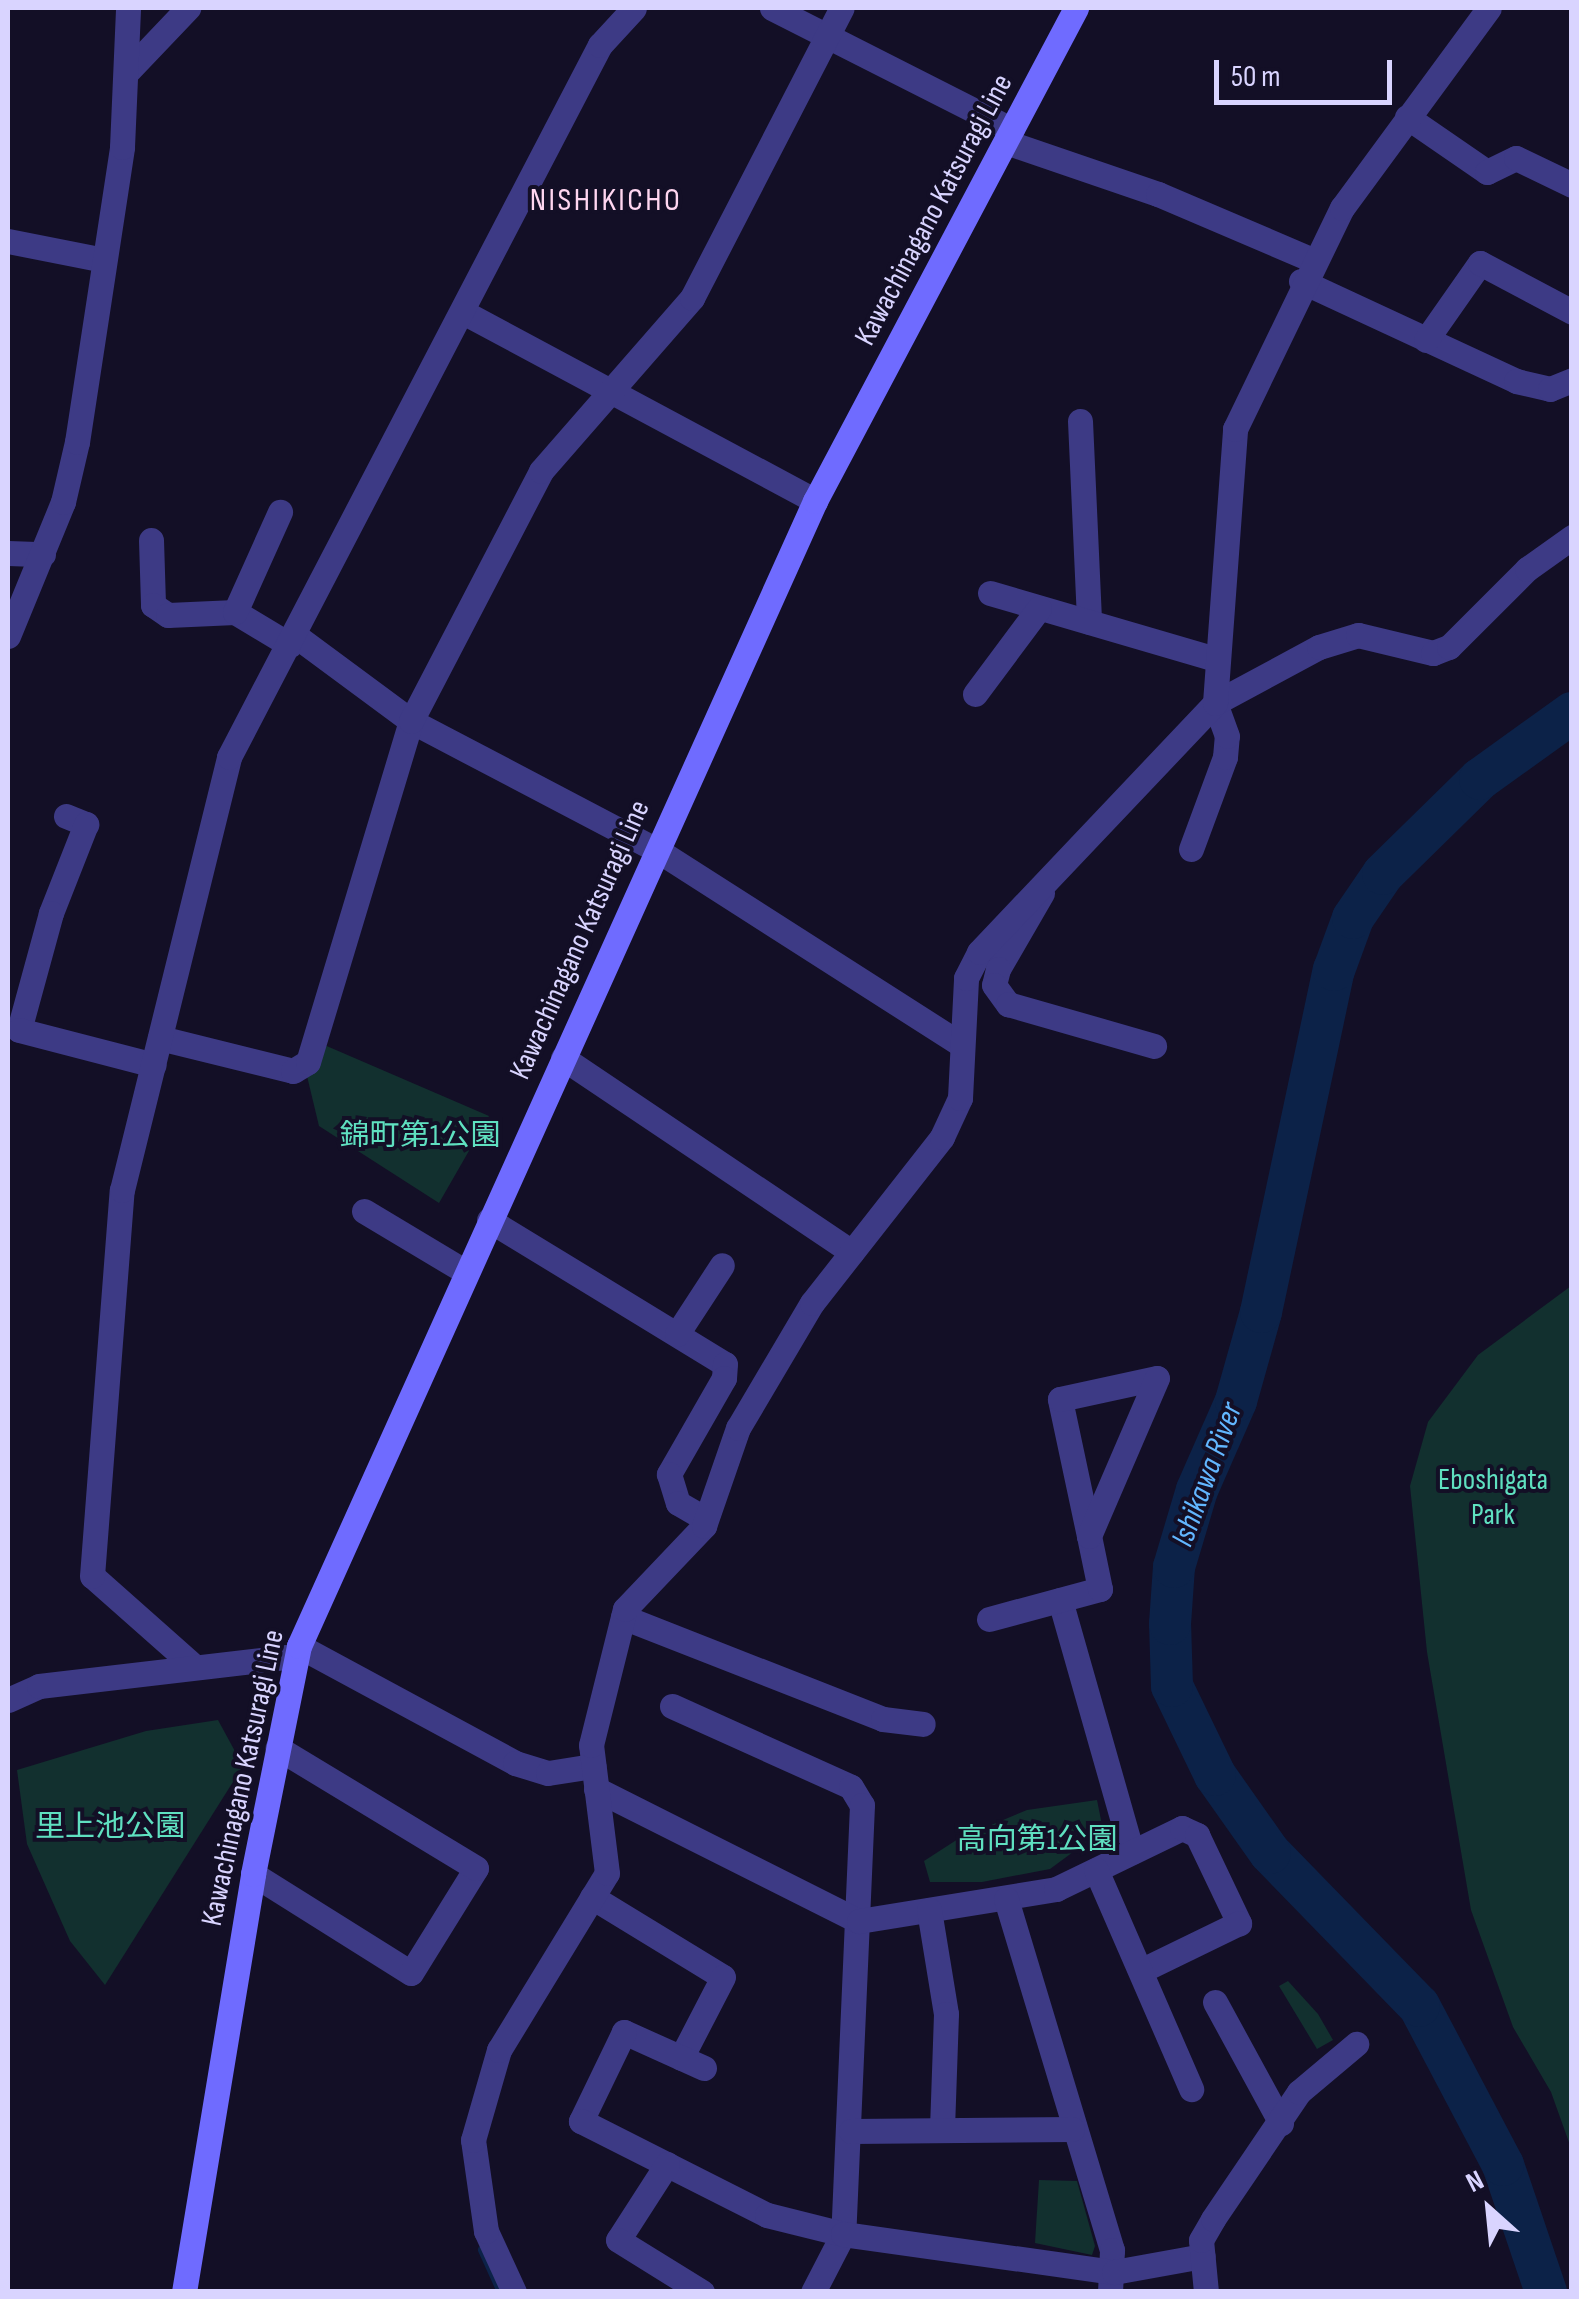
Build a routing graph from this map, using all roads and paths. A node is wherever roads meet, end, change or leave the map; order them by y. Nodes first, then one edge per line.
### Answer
1 (128, 8) edge
2 (188, 8) edge
3 (634, 8) edge
4 (772, 8) edge
5 (842, 8) edge
6 (1076, 8) edge
7 (1488, 8) edge
8 (827, 37) junction
9 (129, 70) junction
10 (1407, 117) junction
11 (1009, 136) junction
12 (1572, 185) edge
13 (8, 241) edge
14 (104, 260) junction
15 (1306, 270) junction
16 (463, 312) junction
17 (1572, 312) edge
18 (1426, 340) junction
19 (1572, 380) edge
20 (612, 391) junction
21 (1080, 421) dead end
22 (815, 501) junction
23 (280, 512) dead end
24 (1572, 537) edge
25 (151, 540) dead end
26 (8, 553) edge
27 (43, 554) junction
28 (990, 593) dead end
29 (1039, 608) junction
30 (235, 612) junction
31 (1089, 622) junction
32 (8, 636) edge
33 (293, 641) junction
34 (1215, 659) junction
35 (975, 694) dead end
36 (1215, 704) junction
37 (410, 721) junction
38 (66, 816) dead end
39 (1191, 848) dead end
40 (657, 850) junction
41 (1046, 878) junction
42 (160, 1038) junction
43 (962, 1045) junction
44 (1154, 1046) dead end
45 (562, 1058) junction
46 (154, 1065) junction
47 (364, 1211) dead end
48 (489, 1220) junction
49 (852, 1252) junction
50 (722, 1265) dead end
51 (466, 1272) junction
52 (676, 1334) junction
53 (706, 1520) junction
54 (1089, 1536) junction
55 (1060, 1600) junction
56 (623, 1617) junction
57 (989, 1619) dead end
58 (297, 1651) junction
59 (194, 1667) junction
60 (8, 1700) edge
61 (672, 1706) dead end
62 (923, 1724) dead end
63 (278, 1748) junction
64 (595, 1778) junction
65 (1132, 1852) junction
66 (1096, 1870) junction
67 (253, 1874) junction
68 (592, 1897) junction
69 (1006, 1899) junction
70 (928, 1910) junction
71 (859, 1921) junction
72 (1142, 1970) junction
73 (1215, 2002) dead end
74 (1356, 2044) dead end
75 (1191, 2088) dead end
76 (1281, 2123) junction
77 (1072, 2128) junction
78 (942, 2130) junction
79 (851, 2131) junction
80 (667, 2164) junction
81 (843, 2234) junction
82 (1203, 2256) junction
83 (1112, 2282) edge
84 (184, 2292) edge
85 (514, 2292) edge
86 (702, 2292) edge
87 (813, 2292) edge
88 (1206, 2292) edge

1 - 9 street
2 - 9 street
3 - 16 street
4 - 8 street
5 - 8 street
6 - 11 main road, Kawachinagano Katsuragi Line
7 - 10 street
8 - 11 street
8 - 20 street
9 - 14 street
10 - 12 street
10 - 15 street
11 - 15 street
11 - 22 main road, Kawachinagano Katsuragi Line
13 - 14 street
14 - 27 street
15 - 18 street
15 - 34 street
16 - 20 street
16 - 33 street
17 - 18 street
18 - 19 street
20 - 22 street
20 - 37 street
21 - 31 street
22 - 40 main road, Kawachinagano Katsuragi Line
23 - 30 street
24 - 36 street
25 - 30 street
26 - 27 street
27 - 32 street
28 - 29 street
29 - 31 street
29 - 35 street
30 - 33 street
31 - 34 street
33 - 37 street
33 - 42 street
34 - 36 street
36 - 39 street
36 - 41 street
37 - 40 street
37 - 42 street
38 - 46 street
40 - 43 street
40 - 45 main road, Kawachinagano Katsuragi Line
41 - 43 street
41 - 44 street
42 - 46 street
43 - 49 street
45 - 48 main road, Kawachinagano Katsuragi Line
45 - 49 street
46 - 59 street
47 - 51 street
48 - 51 main road, Kawachinagano Katsuragi Line
48 - 52 street
49 - 53 street
50 - 52 street
51 - 58 main road, Kawachinagano Katsuragi Line
52 - 53 street
53 - 56 street
54 - 54 street
54 - 55 street
55 - 57 street
55 - 65 street
56 - 62 street
56 - 64 street
58 - 59 street
58 - 63 main road, Kawachinagano Katsuragi Line
58 - 64 street
59 - 60 street
61 - 71 street
63 - 67 main road, Kawachinagano Katsuragi Line
63 - 67 street
64 - 68 street
64 - 71 street
65 - 66 street
65 - 72 street
66 - 69 street
66 - 72 street
67 - 84 main road, Kawachinagano Katsuragi Line
68 - 80 street
68 - 85 street
69 - 70 street
69 - 77 street
70 - 71 street
70 - 78 street
71 - 79 street
72 - 75 street
73 - 76 street
74 - 76 street
76 - 82 street
77 - 78 street
77 - 83 street
78 - 79 street
79 - 81 street
80 - 81 street
80 - 86 street
81 - 83 street
81 - 87 street
82 - 83 street
82 - 88 street

